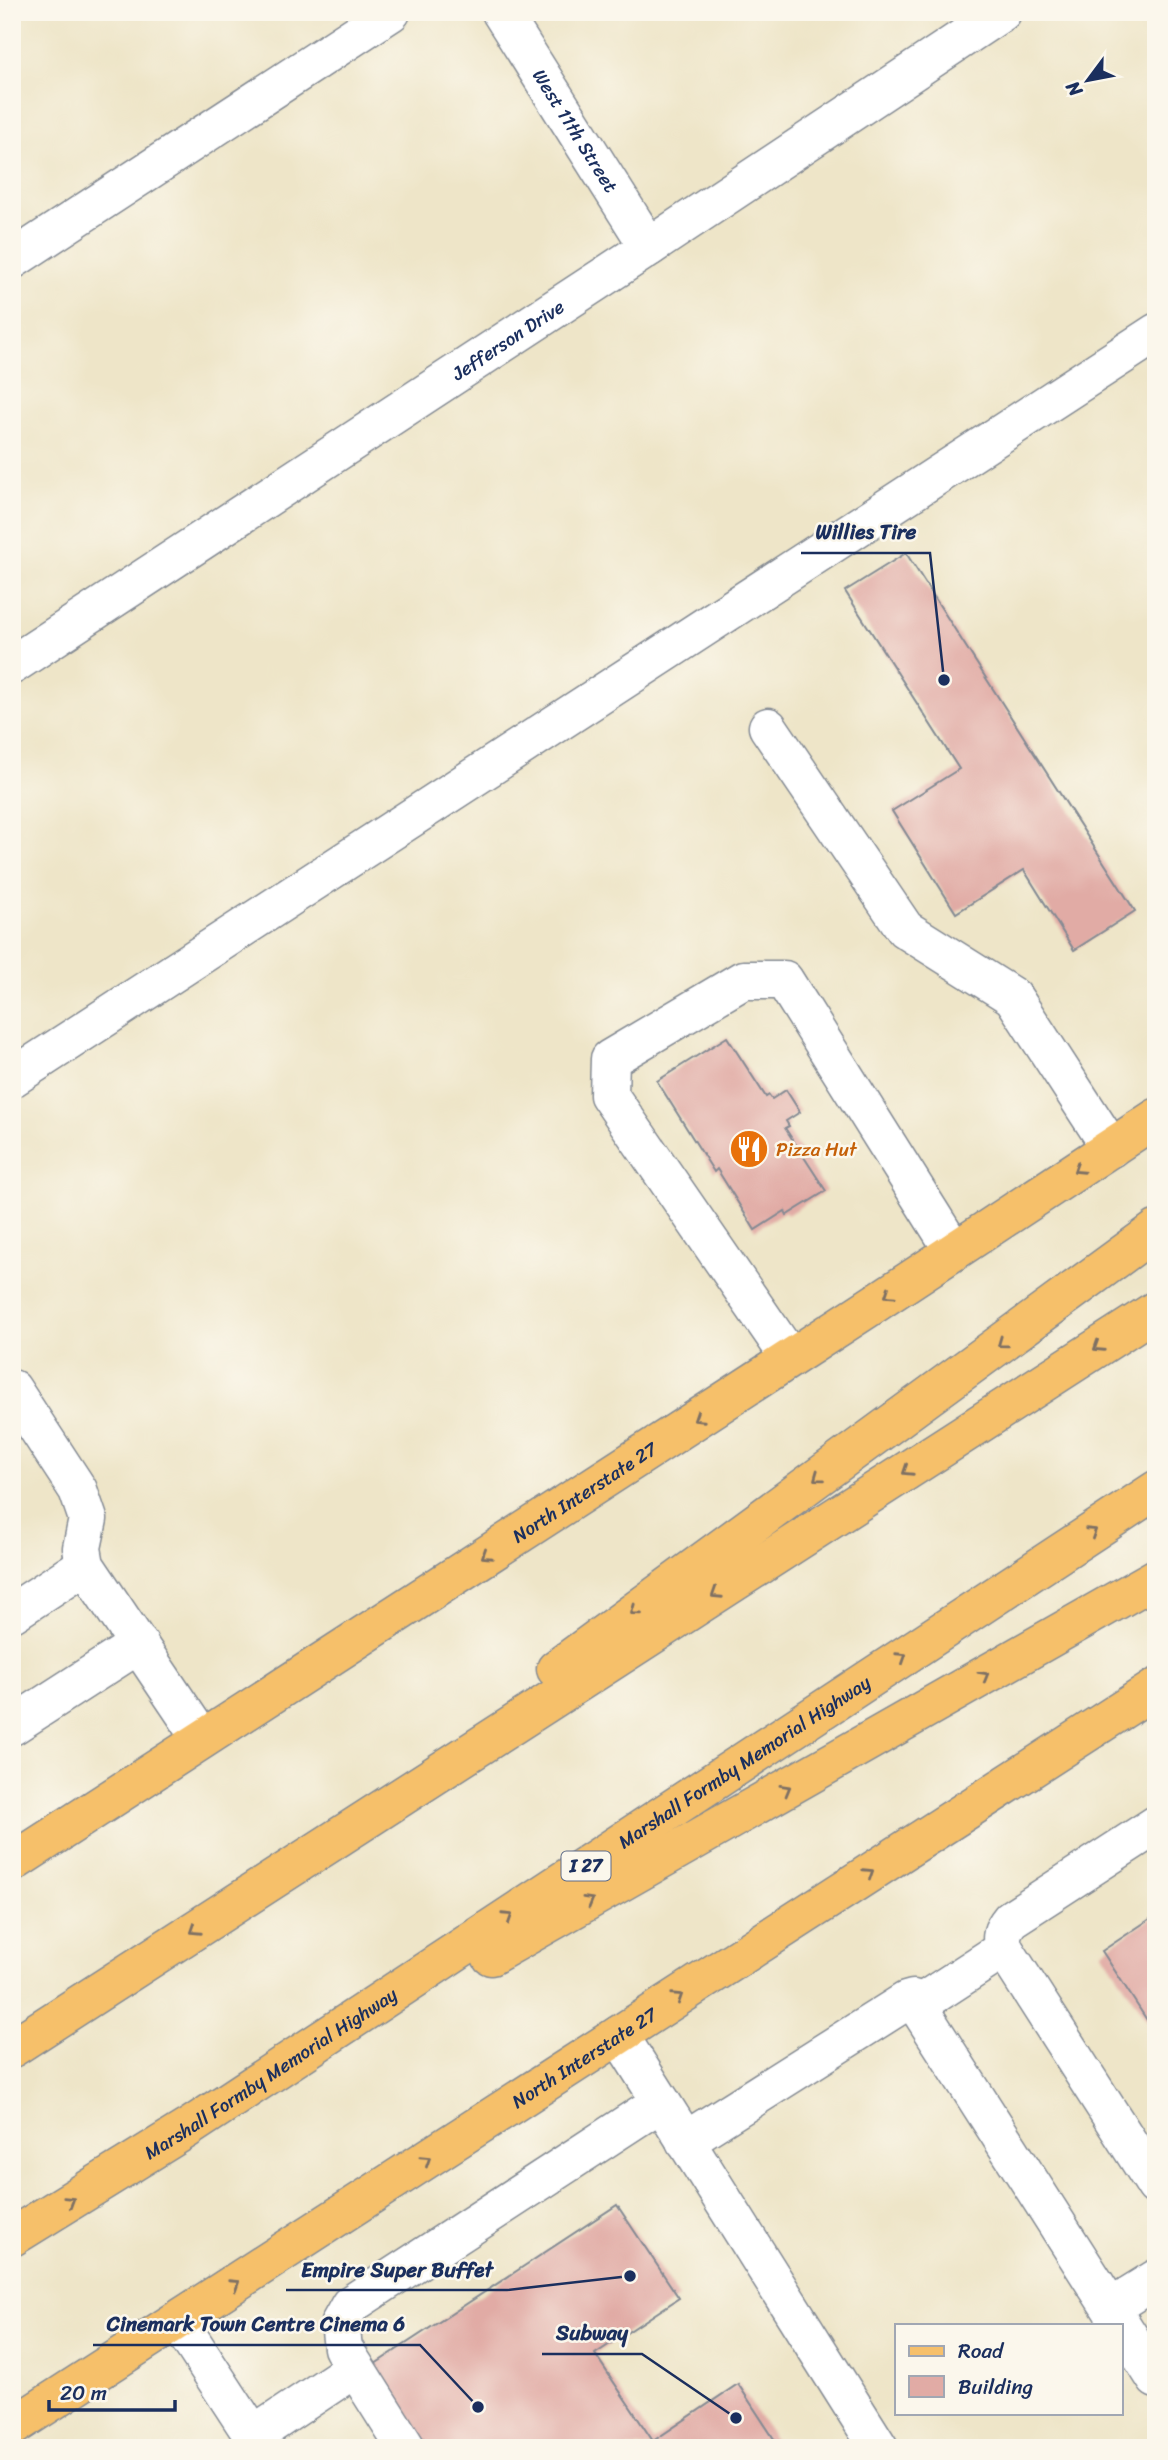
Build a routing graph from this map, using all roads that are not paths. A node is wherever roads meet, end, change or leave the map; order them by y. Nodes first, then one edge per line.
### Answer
1 (391, 12) edge
2 (501, 12) edge
3 (1002, 12) edge
4 (649, 247) junction
5 (12, 260) edge
6 (1156, 333) edge
7 (12, 665) edge
8 (768, 727) dead end
9 (12, 1078) edge
10 (1156, 1118) edge
11 (1111, 1147) junction
12 (1156, 1230) edge
13 (954, 1251) junction
14 (1156, 1310) edge
15 (790, 1358) junction
16 (12, 1389) edge
17 (1156, 1490) edge
18 (85, 1564) junction
19 (1156, 1578) edge
20 (12, 1613) edge
21 (139, 1644) junction
22 (1156, 1688) edge
23 (12, 1726) edge
24 (202, 1739) junction
25 (1156, 1825) edge
26 (12, 1863) edge
27 (227, 1909) junction
28 (1004, 1949) junction
29 (918, 2005) junction
30 (619, 2035) junction
31 (12, 2048) edge
32 (661, 2102) junction
33 (188, 2128) junction
34 (685, 2141) junction
35 (1156, 2186) edge
36 (12, 2236) edge
37 (1156, 2279) edge
38 (1111, 2307) junction
39 (178, 2321) junction
40 (1122, 2324) edge
41 (1122, 2325) edge
42 (355, 2368) junction
43 (1156, 2379) edge
44 (12, 2427) edge
45 (257, 2442) edge
46 (406, 2448) edge
47 (878, 2448) edge

1 - 5 street
2 - 4 street, West 11th Street
3 - 4 street, Jefferson Drive
4 - 7 street, Jefferson Drive
6 - 9 street
8 - 11 street
10 - 11 main road, North Interstate 27
11 -> 13 main road, North Interstate 27
12 -> 27 main road
13 -> 15 main road, North Interstate 27
13 - 15 street
14 -> 27 main road
15 -> 24 main road, North Interstate 27
16 - 18 street
33 -> 17 main road, Marshall Formby Memorial Highway / I 27
18 - 20 street
18 - 21 street
33 -> 19 main road
21 - 23 street
21 - 24 street
30 -> 22 main road, North Interstate 27
24 - 26 main road, North Interstate 27
25 - 28 street
27 -> 31 main road
28 - 29 street
28 - 35 street
29 - 34 street
29 - 38 street
30 - 32 street
39 -> 30 main road, North Interstate 27
32 - 34 street
32 - 42 street
36 -> 33 main road, Marshall Formby Memorial Highway / I 27
34 - 47 street
37 - 38 street
38 - 40 street
39 - 44 main road, North Interstate 27
39 - 45 street
41 - 43 street
42 - 45 street
42 - 46 street

